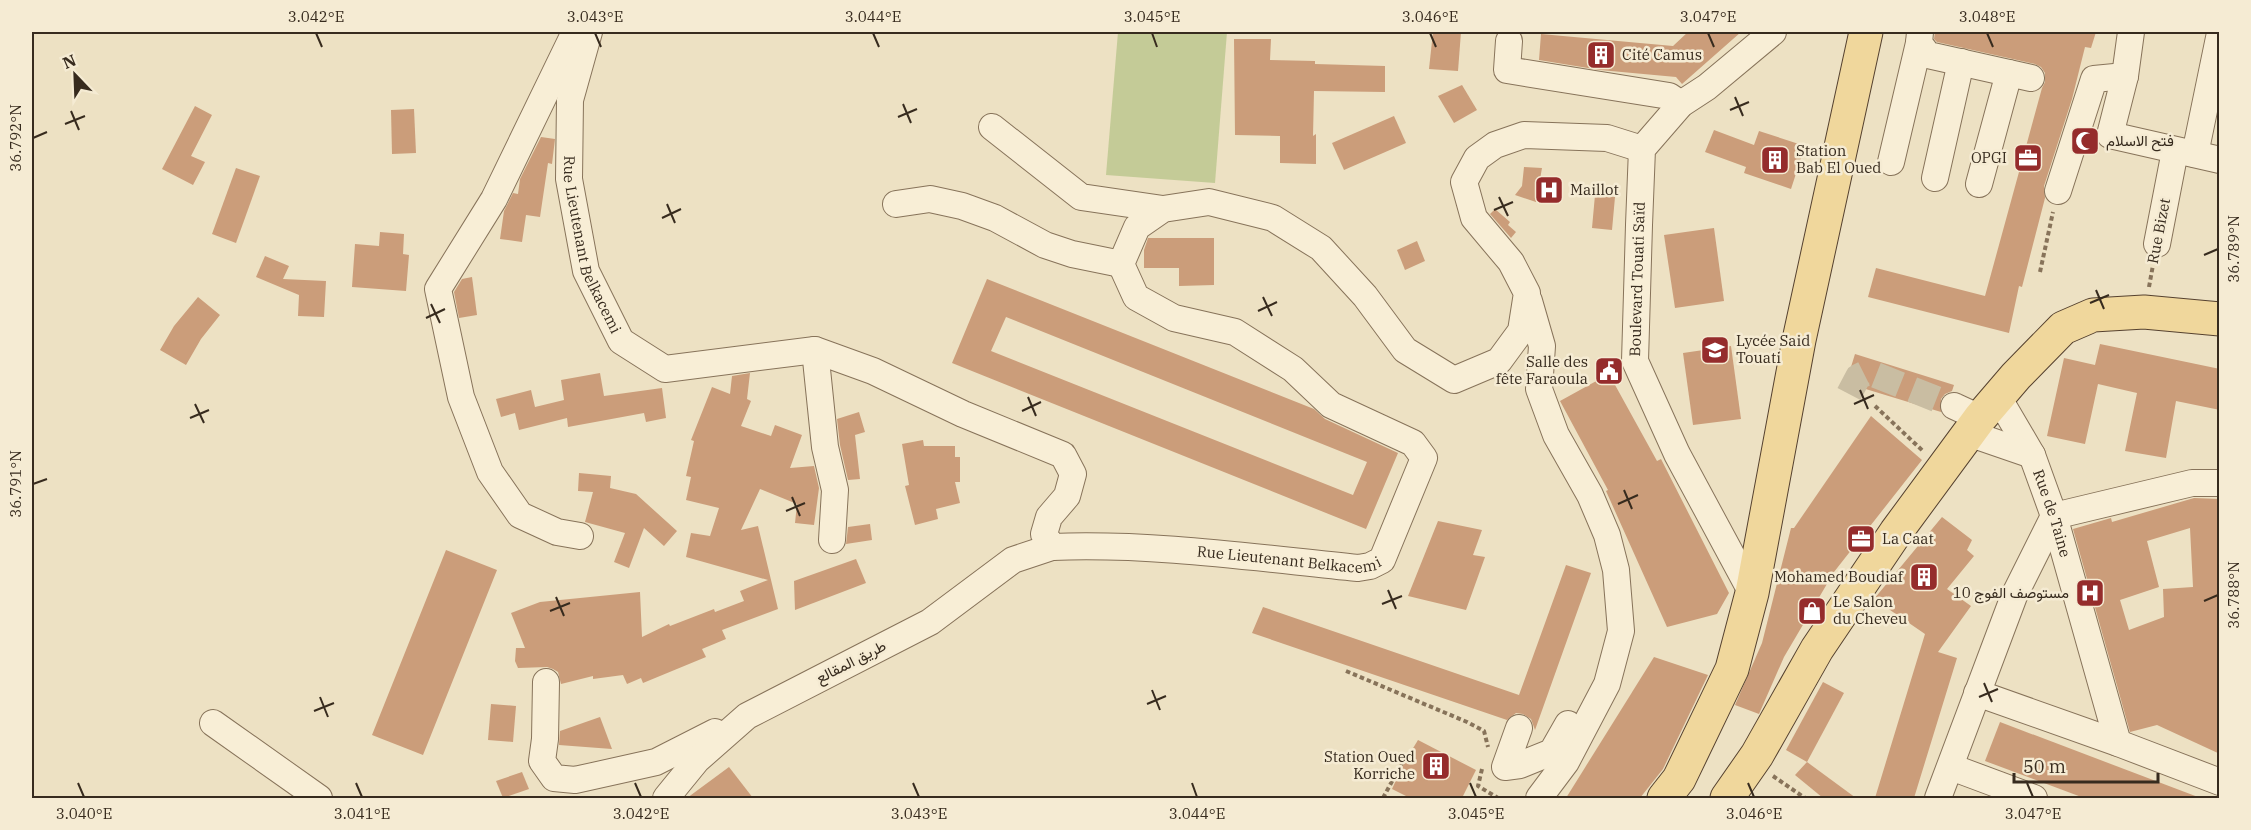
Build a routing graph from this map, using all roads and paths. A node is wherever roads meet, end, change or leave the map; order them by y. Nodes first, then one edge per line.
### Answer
1 (575, 32) edge
2 (589, 32) edge
3 (1773, 32) edge
4 (1866, 32) edge
5 (2131, 32) edge
6 (2220, 33) edge
7 (1919, 37) edge
8 (1509, 40) dead end
9 (1961, 62) junction
10 (2125, 76) junction
11 (1681, 104) junction
12 (992, 128) dead end
13 (1642, 149) junction
14 (2196, 155) edge
15 (1891, 162) dead end
16 (1935, 178) dead end
17 (1979, 184) dead end
18 (2058, 191) joint
19 (896, 204) dead end
20 (1162, 209) junction
21 (2157, 244) joint
22 (1121, 264) junction
23 (2040, 272) dead end
24 (1527, 293) junction
25 (2144, 312) junction
26 (2220, 319) edge
27 (815, 350) junction
28 (1875, 406) dead end
29 (1975, 413) junction
30 (2032, 455) junction
31 (1929, 456) dead end
32 (2220, 483) edge
33 (2054, 516) junction
34 (580, 536) dead end
35 (832, 540) dead end
36 (1052, 547) junction
37 (1752, 593) junction
38 (1612, 667) junction
39 (1347, 671) dead end
40 (546, 682) dead end
41 (1977, 693) junction
42 (747, 716) junction
43 (213, 723) dead end
44 (1519, 728) dead end
45 (2118, 743) junction
46 (1486, 755) dead end
47 (1403, 760) dead end
48 (1483, 765) dead end
49 (1951, 767) junction
50 (1771, 775) dead end
51 (2220, 782) edge
52 (678, 793) edge
53 (319, 798) edge
54 (1383, 798) edge
55 (1498, 798) edge
56 (1539, 798) edge
57 (1664, 798) edge
58 (1727, 798) edge
59 (1804, 798) edge
60 (1938, 798) edge
61 (2034, 798) edge

1 - 34 street
2 - 27 street, Rue Lieutenant Belkacemi
3 - 11 street
4 - 37 main road
5 - 10 street
6 - 14 street, Rue Bizet
7 - 9 street
7 - 15 street
8 - 11 street
9 - 16 street
9 - 17 street
10 - 14 street
10 - 18 street
11 - 13 street
12 - 20 street
13 - 24 street
13 - 37 street, Boulevard Touati Saïd
14 - 21 street, Rue Bizet
18 - 23 path
19 - 22 street
20 - 22 street
20 - 24 street
21 - 25 path, Rue Bizet
22 - 36 street, Rue Lieutenant Belkacemi
24 - 38 street
25 - 26 main road
25 - 29 main road
27 - 35 street
27 - 36 street, Rue Lieutenant Belkacemi
28 - 31 path
29 - 30 street, Rue de Taine
29 - 30 street
29 - 58 main road
30 - 33 street, Rue de Taine
32 - 33 street
33 - 41 street
33 - 45 street, Rue de Taine
36 - 42 street, طريق المقالع
37 - 57 main road
38 - 44 street
38 - 56 street
39 - 46 path
40 - 42 street
41 - 45 street
41 - 49 street
42 - 52 street, طريق المقالع
43 - 53 street
45 - 51 street
47 - 54 path
48 - 55 path
49 - 60 street
49 - 61 street
50 - 59 path

